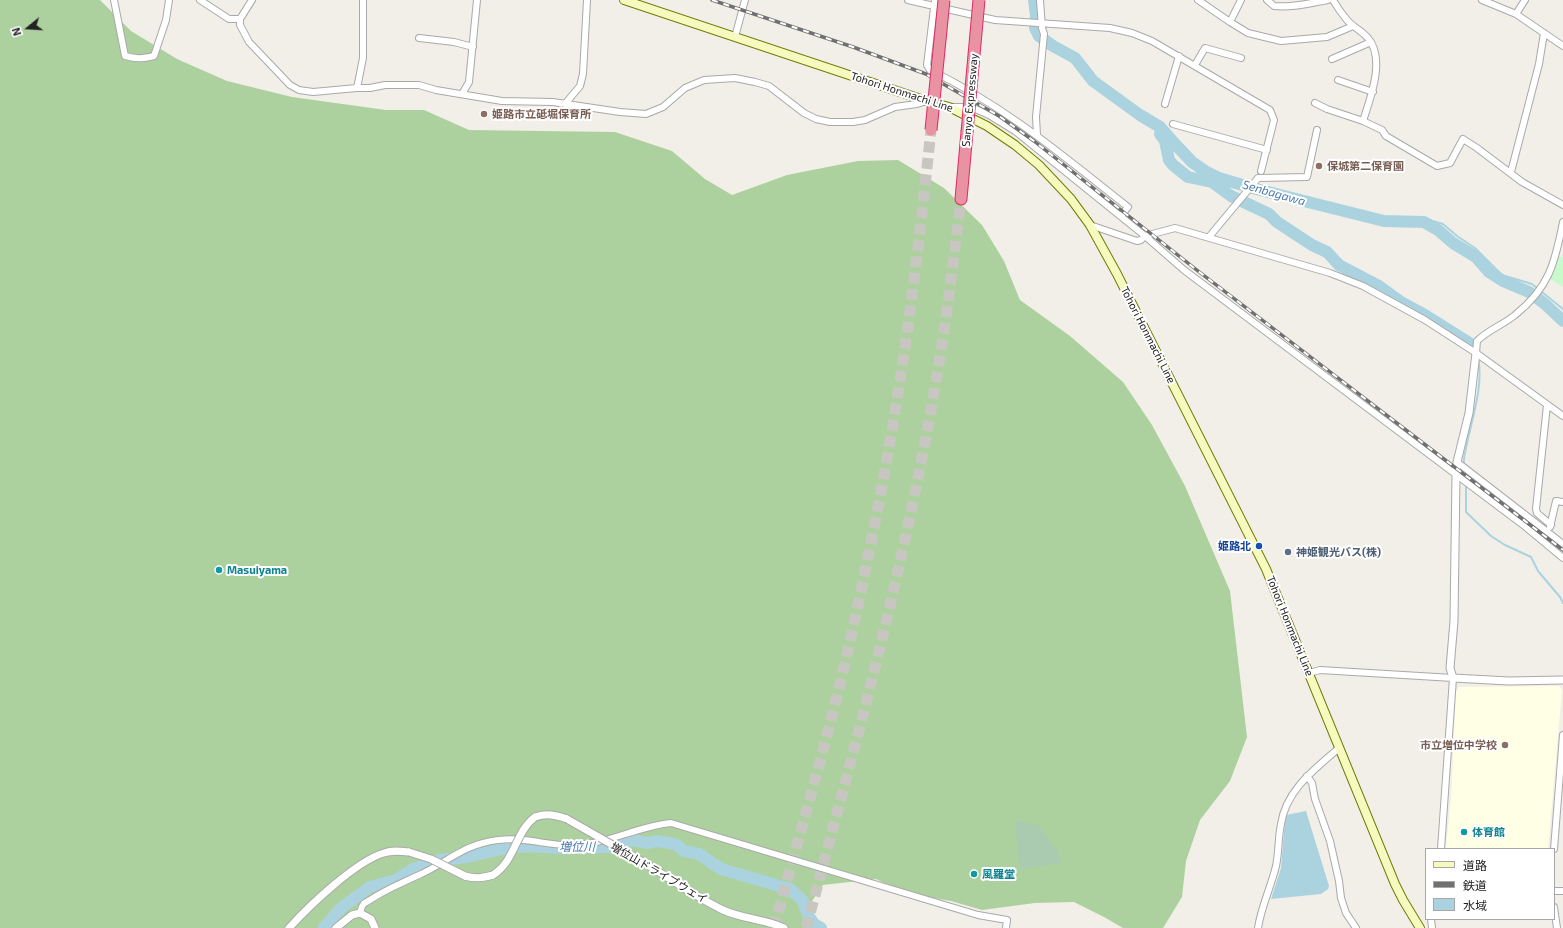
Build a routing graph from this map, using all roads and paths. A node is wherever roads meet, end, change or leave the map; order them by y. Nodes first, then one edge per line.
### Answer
1 (114, 0) edge
2 (169, 0) edge
3 (200, 0) edge
4 (252, 0) edge
5 (363, 0) edge
6 (477, 0) edge
7 (587, 0) edge
8 (624, 0) edge
9 (745, 0) edge
10 (908, 0) edge
11 (935, 0) edge
12 (944, 0) edge
13 (979, 0) edge
14 (1040, 0) edge
15 (1198, 0) edge
16 (1241, 0) edge
17 (1267, 0) edge
18 (1328, 0) edge
19 (1333, 0) edge
20 (1482, 0) edge
21 (1524, 0) edge
22 (934, 7) junction
23 (1516, 14) junction
24 (240, 19) junction
25 (1042, 22) junction
26 (1230, 22) junction
27 (1353, 26) junction
28 (1544, 33) junction
29 (735, 36) junction
30 (419, 38) dead end
31 (1371, 42) junction
32 (473, 46) junction
33 (1563, 46) edge
34 (1179, 56) junction
35 (1240, 58) dead end
36 (1332, 59) dead end
37 (1195, 65) junction
38 (1338, 80) dead end
39 (358, 88) junction
40 (1373, 92) junction
41 (462, 94) junction
42 (927, 101) junction
43 (1315, 103) dead end
44 (565, 104) junction
45 (1165, 104) dead end
46 (950, 107) junction
47 (1363, 121) junction
48 (1173, 124) dead end
49 (931, 130) tunnel mouth
50 (1317, 130) dead end
51 (1036, 135) junction
52 (1267, 150) junction
53 (1261, 171) dead end
54 (1511, 172) junction
55 (960, 199) tunnel mouth
56 (1563, 205) edge
57 (1121, 216) junction
58 (1563, 222) edge
59 (1090, 225) junction
60 (1145, 236) junction
61 (1209, 237) junction
62 (1476, 353) junction
63 (1547, 405) junction
64 (1563, 416) edge
65 (1457, 462) junction
66 (1456, 475) junction
67 (1563, 502) edge
68 (1552, 525) junction
69 (1547, 531) junction
70 (1563, 544) edge
71 (1563, 558) edge
72 (1309, 673) junction
73 (1453, 678) junction
74 (1563, 680) edge
75 (1563, 735) edge
76 (1339, 748) junction
77 (1307, 776) junction
78 (1561, 789) edge
79 (1441, 848) edge
80 (1554, 848) edge
81 (360, 913) junction
82 (1555, 914) edge
83 (290, 928) edge
84 (336, 928) edge
85 (375, 928) edge
86 (784, 928) edge
87 (1006, 928) edge
88 (1258, 928) edge
89 (1356, 928) edge
90 (1420, 928) edge
91 (1557, 928) edge

1 - 2 street
3 - 24 street
4 - 24 street
5 - 39 street
6 - 32 street
7 - 44 street
8 - 29 main road, Tohori Honmachi Line
9 - 29 street
10 - 22 street
11 - 22 street
12 - 49 highway, bridge
13 - 55 highway, Sanyo Expressway, bridge
14 - 25 street
15 - 26 street
16 - 26 street
17 - 18 street
19 - 27 street
20 - 23 street
21 - 23 street
22 - 25 street
22 - 51 street
23 - 28 street
24 - 39 street
25 - 34 street
25 - 51 street
26 - 27 street
27 - 31 street
28 - 33 street
28 - 54 street
29 - 42 main road, Tohori Honmachi Line
30 - 32 street
31 - 36 street
31 - 40 street
32 - 41 street
34 - 37 street
34 - 45 street
35 - 37 street
37 - 52 street
38 - 40 street
39 - 41 street
40 - 47 street
41 - 44 street
42 - 44 street
42 - 46 main road, Tohori Honmachi Line
43 - 47 street
46 - 57 street
46 - 59 main road, Tohori Honmachi Line
47 - 54 street
48 - 52 street
50 - 61 street
51 - 57 street
52 - 53 street
54 - 56 street
57 - 60 street
58 - 62 street
59 - 60 street
59 - 72 main road, Tohori Honmachi Line
60 - 61 street
60 - 66 street
61 - 62 street
62 - 63 street
62 - 65 street
63 - 64 street
63 - 68 street
65 - 66 street
65 - 69 street
66 - 71 street
66 - 73 street
67 - 68 street
68 - 69 street
69 - 70 street
72 - 73 street
72 - 76 main road, Tohori Honmachi Line
73 - 74 street
73 - 79 street
75 - 78 street
76 - 77 street
76 - 90 main road, Tohori Honmachi Line
77 - 88 street
77 - 89 street
78 - 80 street
81 - 84 street
81 - 85 street
81 - 87 street
82 - 91 street
83 - 86 street, 増位山ドライブウェイ, bridge

